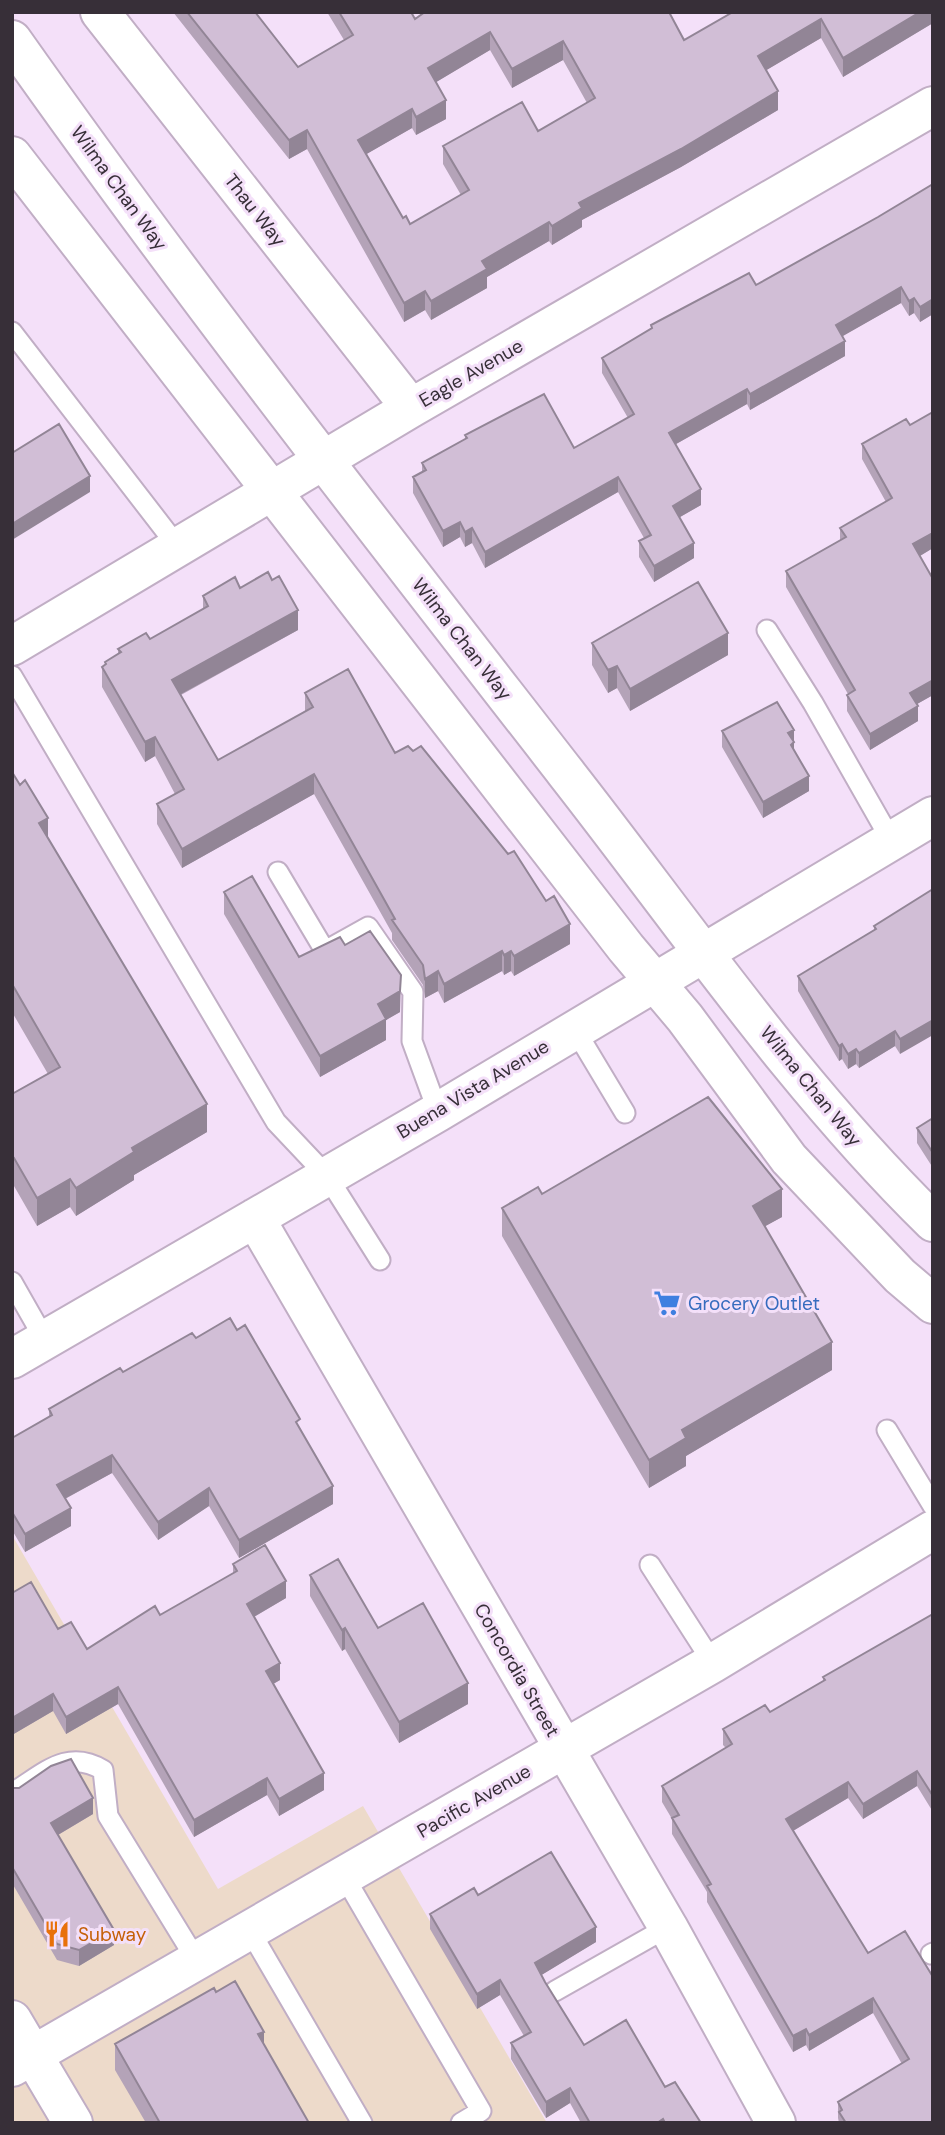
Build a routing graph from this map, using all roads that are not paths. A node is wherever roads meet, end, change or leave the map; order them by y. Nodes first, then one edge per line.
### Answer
1 (100, 12) edge
2 (12, 40) edge
3 (933, 106) edge
4 (12, 156) edge
5 (12, 332) edge
6 (411, 408) junction
7 (322, 461) junction
8 (270, 492) junction
9 (178, 547) junction
10 (767, 630) dead end
11 (12, 646) edge
12 (12, 677) edge
13 (933, 816) edge
14 (891, 840) junction
15 (278, 872) dead end
16 (704, 951) junction
17 (654, 981) junction
18 (574, 1028) junction
19 (438, 1112) junction
20 (625, 1113) dead end
21 (327, 1176) junction
22 (255, 1218) junction
23 (933, 1222) edge
24 (380, 1260) dead end
25 (12, 1282) edge
26 (933, 1304) edge
27 (45, 1340) junction
28 (12, 1359) edge
29 (887, 1430) dead end
30 (933, 1506) edge
31 (933, 1530) edge
32 (650, 1565) dead end
33 (713, 1663) junction
34 (563, 1750) junction
35 (12, 1793) edge
36 (344, 1876) junction
37 (668, 1927) junction
38 (250, 1931) junction
39 (197, 1961) junction
40 (555, 1991) dead end
41 (12, 2020) edge
42 (22, 2061) edge
43 (73, 2123) edge
44 (362, 2123) edge
45 (461, 2123) edge
46 (776, 2123) edge

1 - 6 street, Thau Way
2 - 7 street, Wilma Chan Way
3 - 6 street, Eagle Avenue
4 - 8 street
5 - 9 lane
6 - 7 street, Eagle Avenue
7 - 8 street, Eagle Avenue
7 - 16 street, Wilma Chan Way
8 - 9 street, Eagle Avenue
8 - 17 street
9 - 11 street, Eagle Avenue
10 - 14 lane
12 - 21 lane
13 - 14 street, Buena Vista Avenue
14 - 16 street, Buena Vista Avenue
15 - 19 lane
16 - 17 street, Buena Vista Avenue
16 - 23 street, Wilma Chan Way
17 - 18 street, Buena Vista Avenue
17 - 26 street
18 - 19 street, Buena Vista Avenue
18 - 20 lane
19 - 21 street, Buena Vista Avenue
21 - 22 street, Buena Vista Avenue
21 - 24 lane
22 - 27 street, Buena Vista Avenue
22 - 34 street, Concordia Street
25 - 27 lane
27 - 28 street, Buena Vista Avenue
29 - 30 lane
31 - 33 street, Pacific Avenue
32 - 33 lane
33 - 34 street, Pacific Avenue
34 - 36 street, Pacific Avenue
34 - 37 street, Concordia Street
35 - 39 lane
36 - 38 street, Pacific Avenue
36 - 45 lane
37 - 40 lane
37 - 46 street, Concordia Street
38 - 39 street, Pacific Avenue
38 - 44 lane
39 - 42 street, Pacific Avenue
41 - 42 street
42 - 43 street

